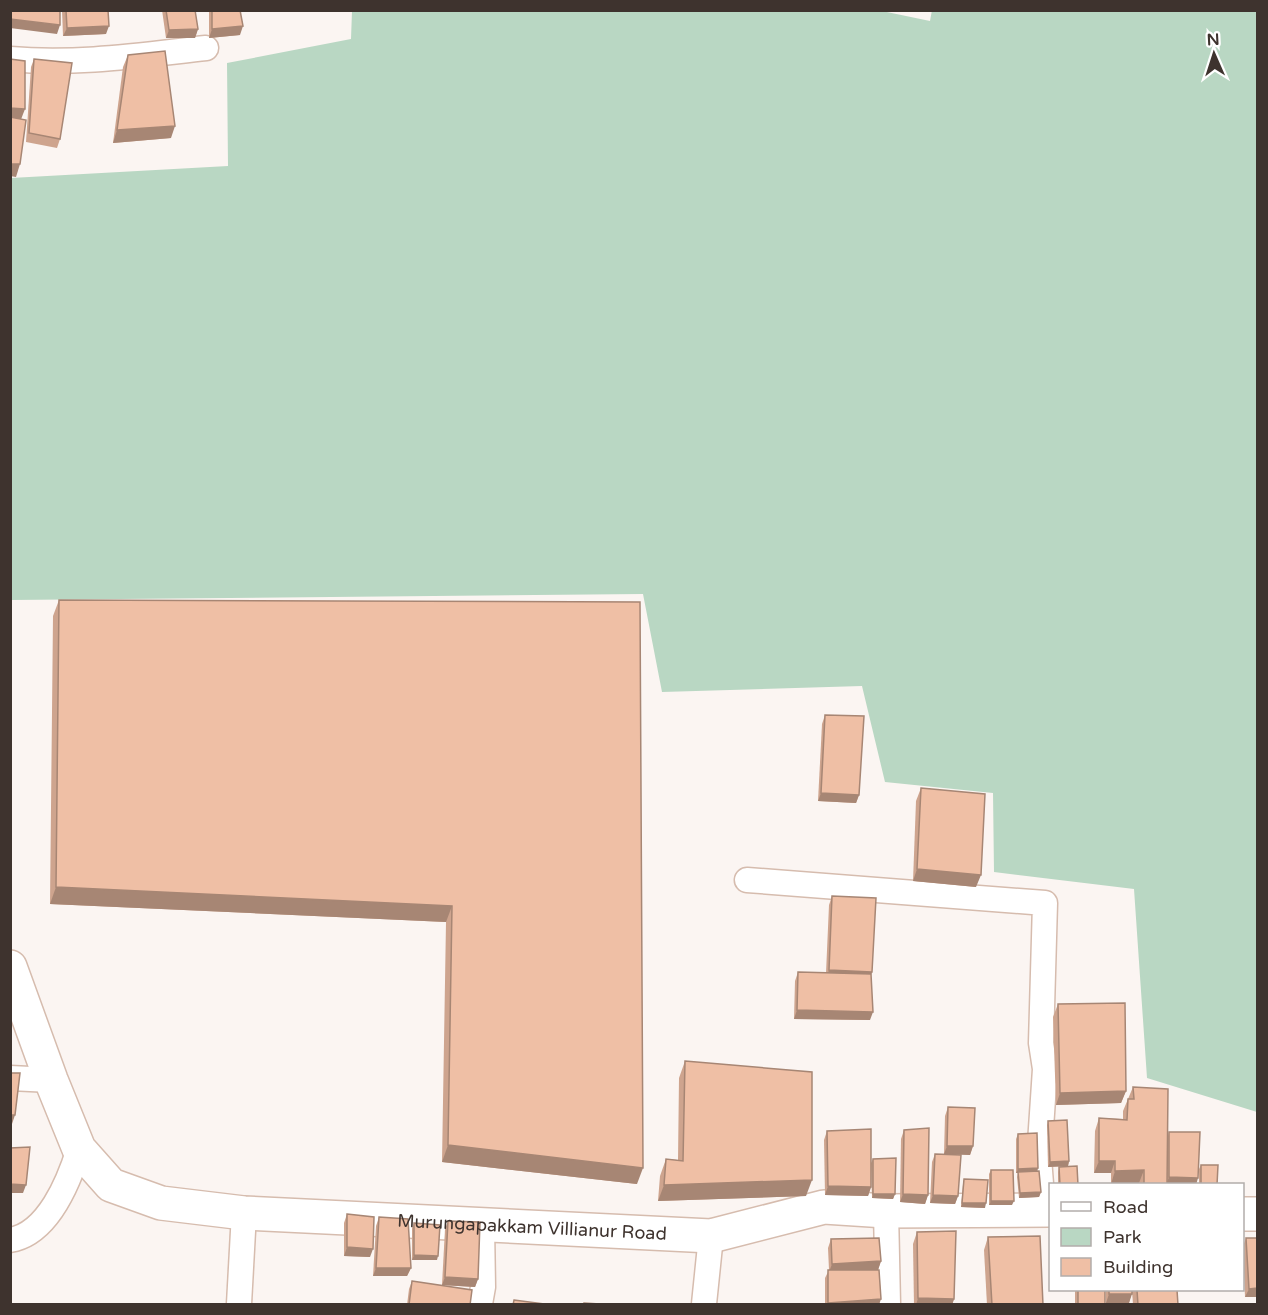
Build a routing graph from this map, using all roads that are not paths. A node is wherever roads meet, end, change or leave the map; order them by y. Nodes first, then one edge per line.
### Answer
1 (207, 48) dead end
2 (10, 59) edge
3 (747, 880) dead end
4 (10, 967) edge
5 (10, 1078) edge
6 (51, 1080) junction
7 (79, 1149) junction
8 (1047, 1210) edge
9 (886, 1211) junction
10 (244, 1213) junction
11 (482, 1226) junction
12 (711, 1236) junction
13 (10, 1240) edge
14 (239, 1305) edge
15 (480, 1305) edge
16 (704, 1305) edge
17 (888, 1305) edge

1 - 2 street
3 - 8 street
4 - 6 main road, Murungapakkam Villianur Road
5 - 6 street
6 - 7 main road, Murungapakkam Villianur Road
7 - 10 main road, Murungapakkam Villianur Road
7 - 13 street
8 - 9 main road, Murungapakkam Villianur Road
9 - 12 main road, Murungapakkam Villianur Road
9 - 17 street
10 - 11 main road, Murungapakkam Villianur Road
10 - 14 street
11 - 12 main road, Murungapakkam Villianur Road
11 - 15 street
12 - 16 street

